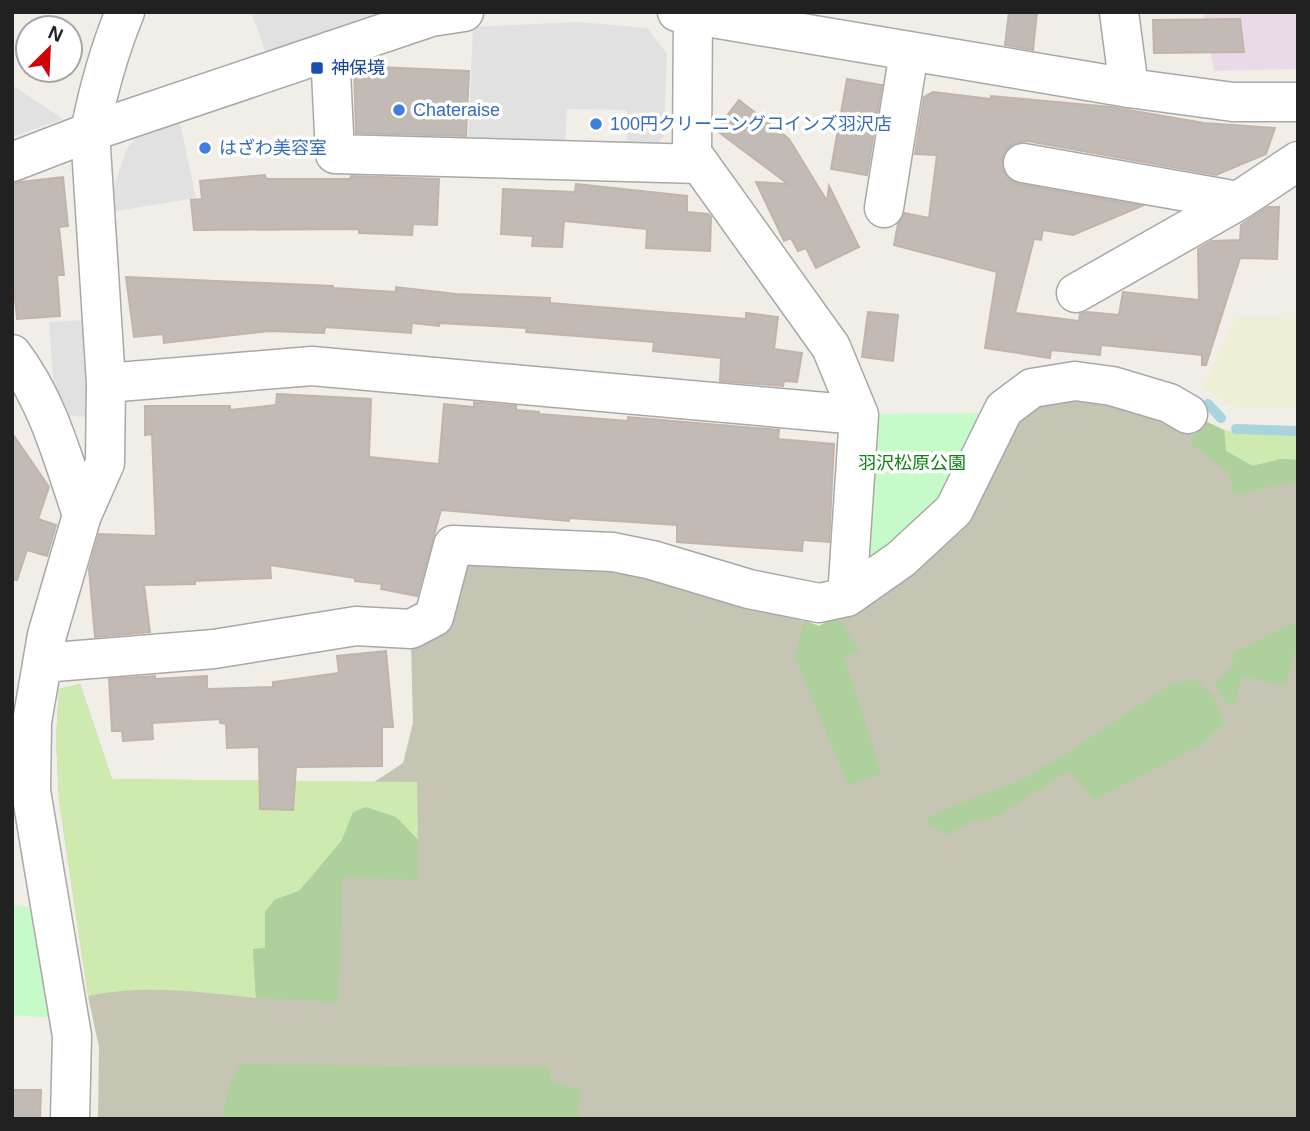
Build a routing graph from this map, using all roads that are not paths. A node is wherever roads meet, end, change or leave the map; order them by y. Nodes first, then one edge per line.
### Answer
1 (125, 12) edge
2 (464, 12) edge
3 (1119, 12) edge
4 (685, 13) edge
5 (417, 16) edge
6 (330, 51) junction
7 (909, 52) junction
8 (1129, 88) junction
9 (1298, 102) edge
10 (90, 132) junction
11 (1298, 161) edge
12 (12, 162) edge
13 (1023, 163) dead end
14 (700, 164) junction
15 (1238, 201) junction
16 (884, 208) dead end
17 (1076, 293) dead end
18 (19, 377) edge
19 (106, 383) junction
20 (1188, 414) dead end
21 (859, 415) junction
22 (82, 515) junction
23 (847, 597) junction
24 (42, 663) junction
25 (70, 1119) edge

1 - 10 street
2 - 5 street
3 - 8 street
4 - 7 street
4 - 14 street
5 - 6 street
6 - 10 street
6 - 14 street
7 - 8 street
7 - 16 street
8 - 9 street
10 - 12 street
10 - 19 street
11 - 15 street
13 - 15 street
14 - 21 street
15 - 17 street
18 - 22 street
19 - 21 street
19 - 22 street
20 - 23 street
21 - 23 street
22 - 24 street
23 - 24 street
24 - 25 street

